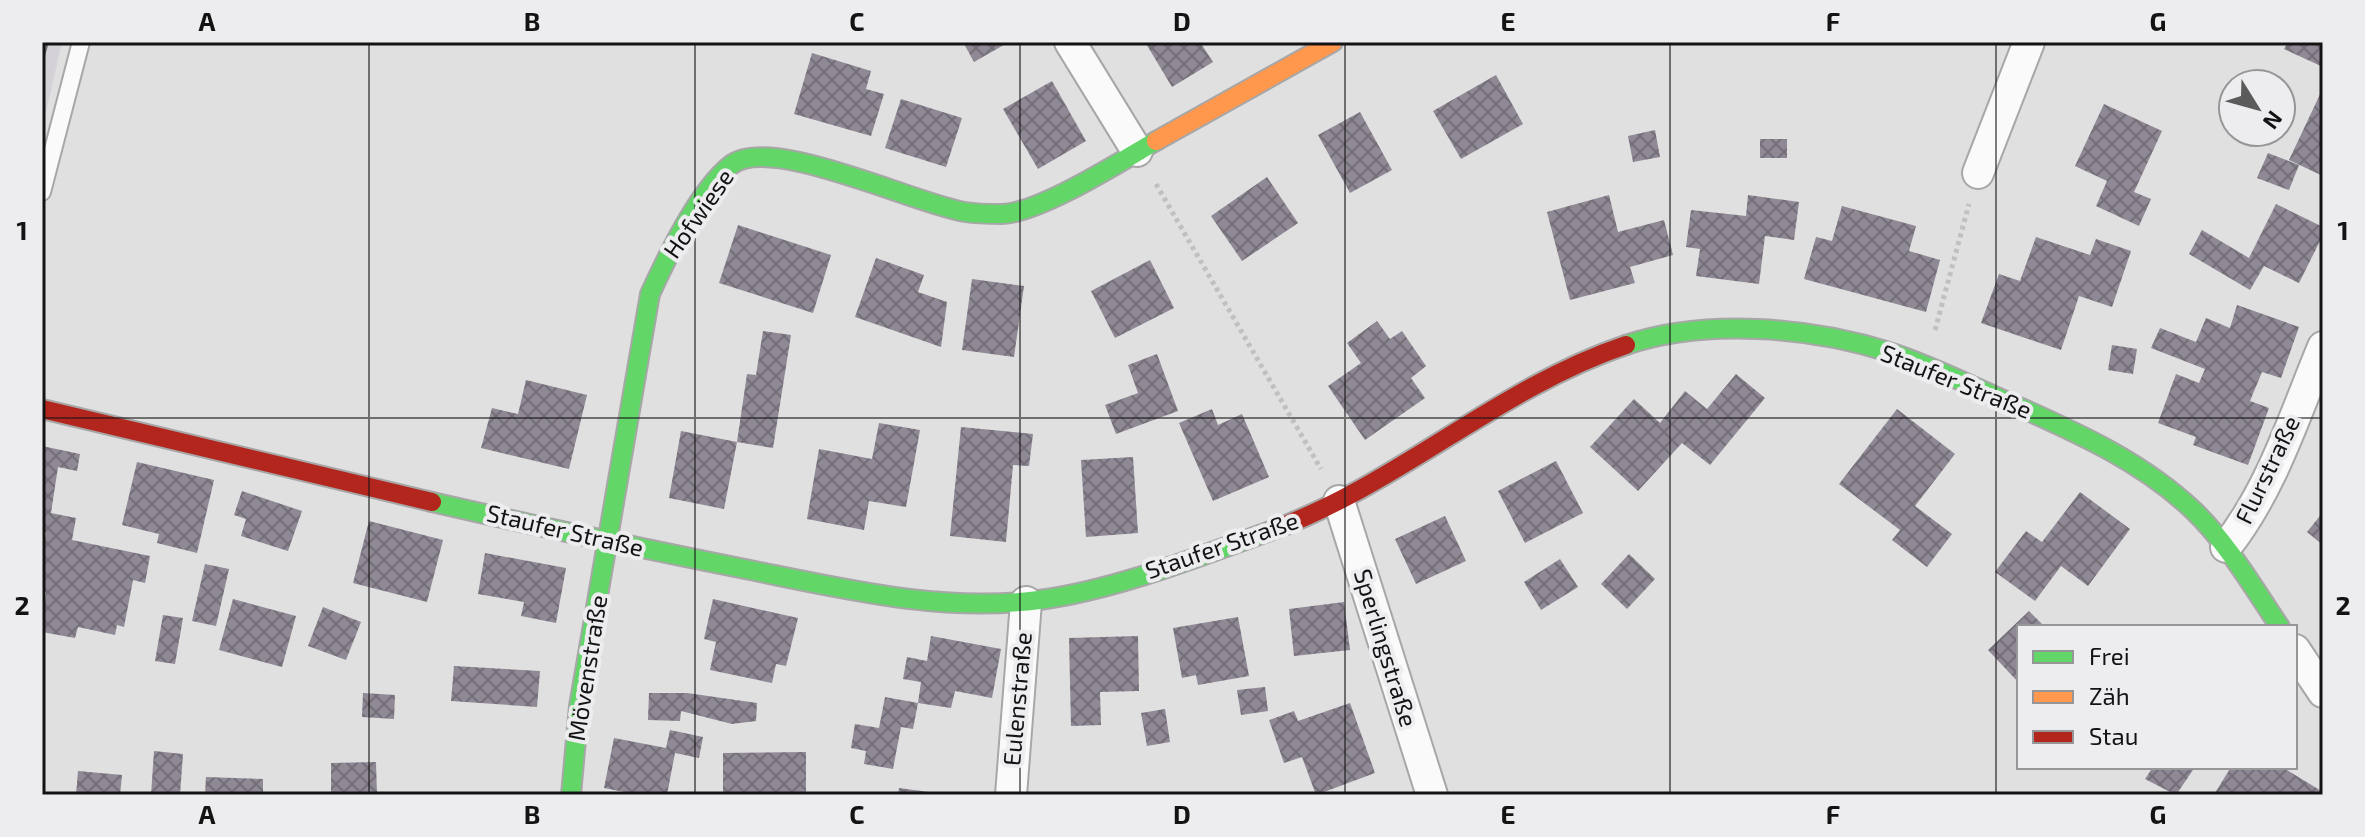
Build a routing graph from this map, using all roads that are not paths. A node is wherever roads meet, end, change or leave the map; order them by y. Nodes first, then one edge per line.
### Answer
1 (81, 42) edge
2 (1070, 42) edge
3 (1333, 42) edge
4 (2029, 42) edge
5 (1137, 151) junction
6 (1978, 173) road end
7 (42, 192) edge
8 (2323, 347) edge
9 (42, 409) edge
10 (1339, 501) junction
11 (609, 542) junction
12 (2226, 547) junction
13 (1026, 602) junction
14 (2279, 625) edge
15 (2297, 653) edge
16 (2323, 692) edge
17 (571, 795) edge
18 (1011, 795) edge
19 (1432, 795) edge

1 - 7 lane
2 - 5 street
3 - 5 street, Hofwiese
4 - 6 street
5 - 11 street, Hofwiese
8 - 12 street, Flurstraße
9 - 11 street, Staufer Straße
10 - 12 street, Staufer Straße
10 - 13 street, Staufer Straße
10 - 19 street, Sperlingstraße
11 - 13 street, Staufer Straße
11 - 17 street, Mövenstraße
12 - 14 street, Staufer Straße
13 - 18 street, Eulenstraße
15 - 16 street

